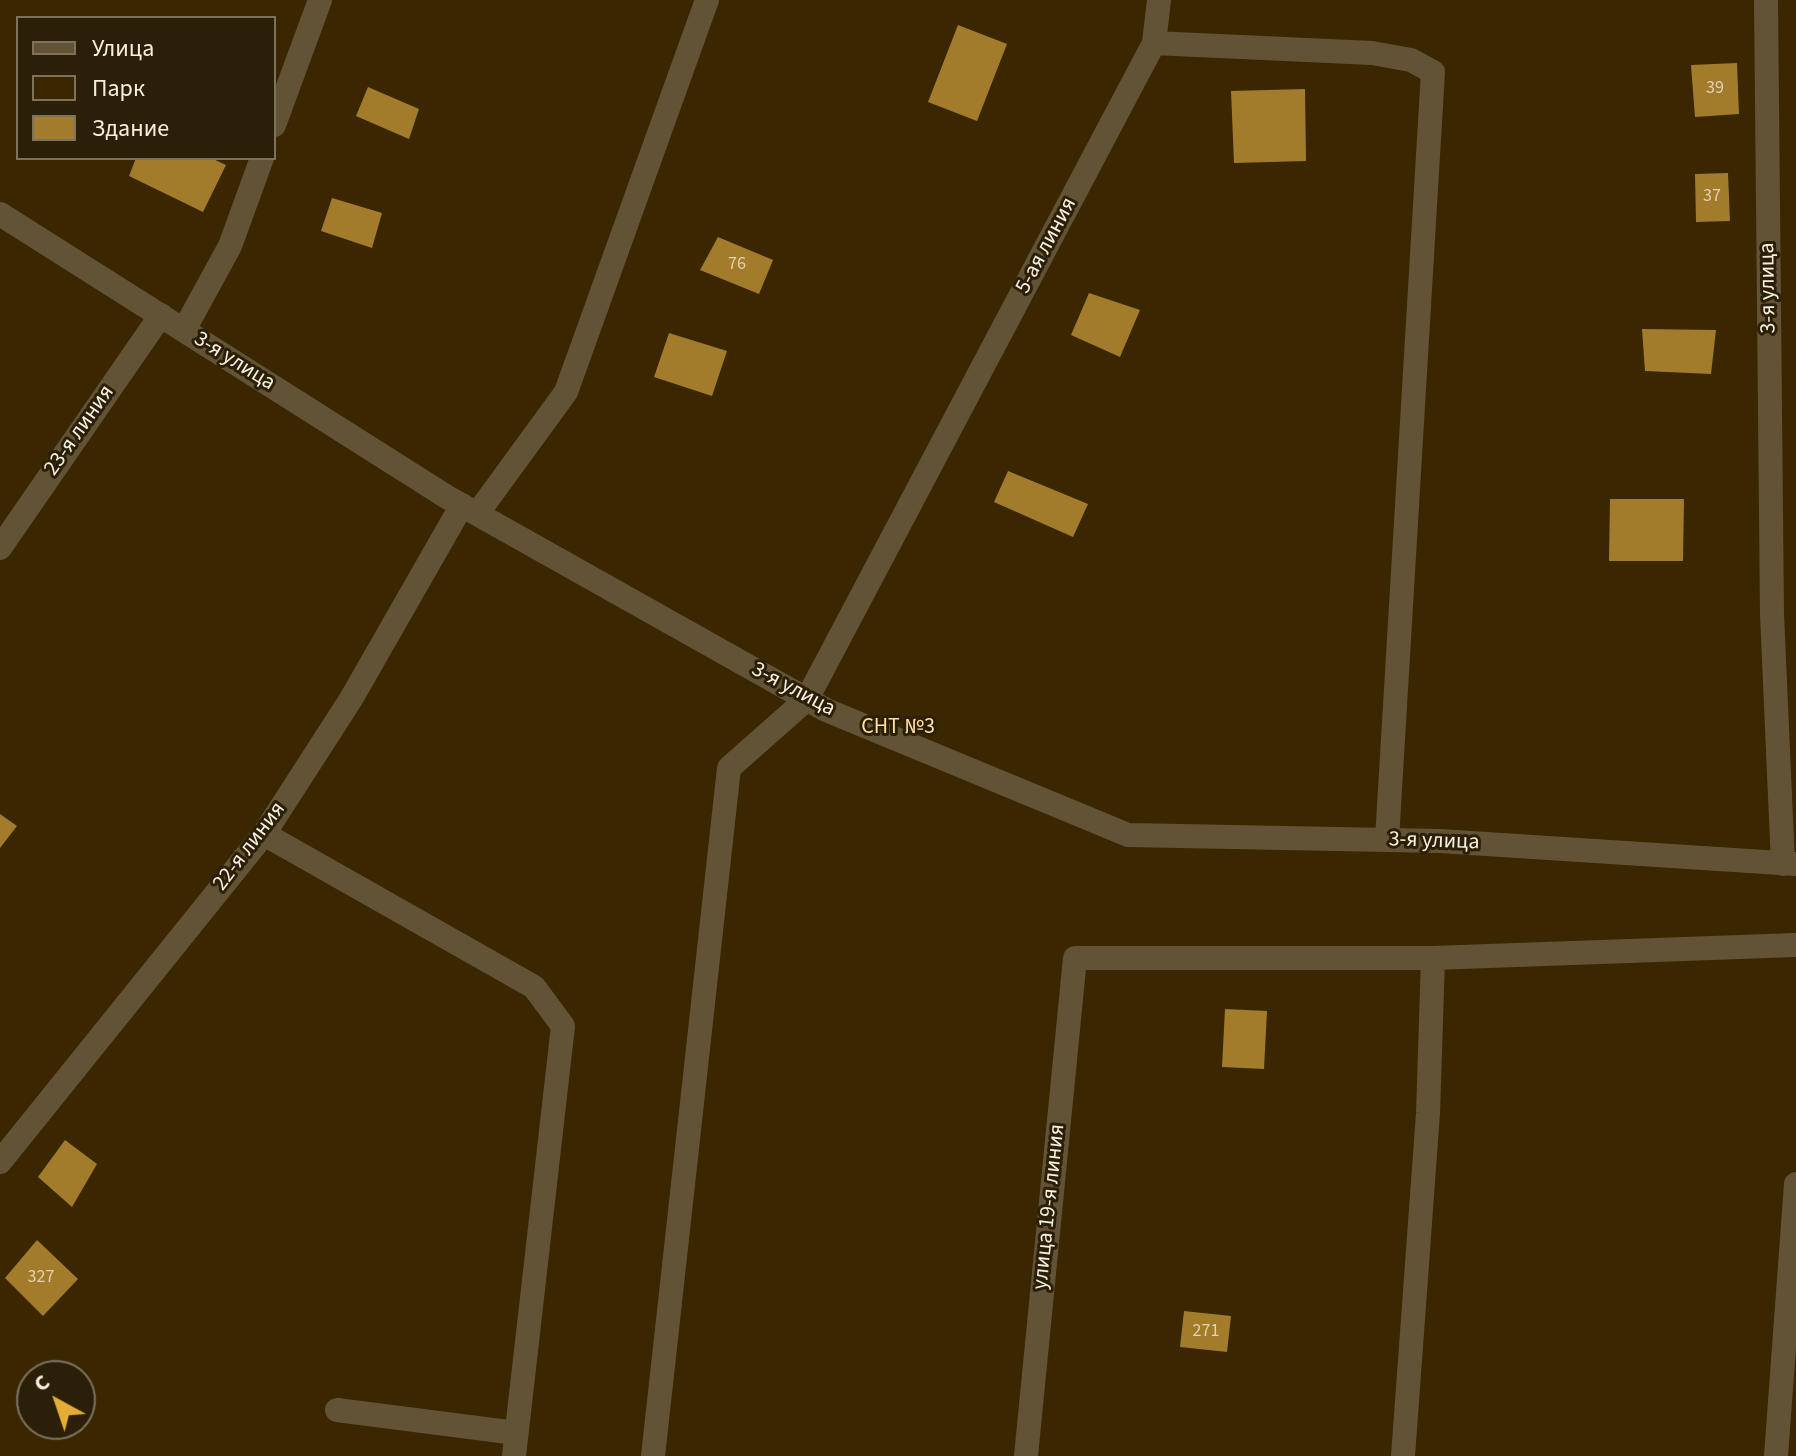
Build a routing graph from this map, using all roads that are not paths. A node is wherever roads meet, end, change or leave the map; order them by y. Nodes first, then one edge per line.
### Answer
1 (320, 0) edge
2 (707, 0) edge
3 (1159, 0) edge
4 (1766, 0) edge
5 (1154, 43) junction
6 (276, 120) edge
7 (261, 160) edge
8 (0, 214) edge
9 (161, 315) junction
10 (184, 330) junction
11 (469, 510) junction
12 (0, 548) edge
13 (807, 699) junction
14 (264, 834) junction
15 (1387, 839) junction
16 (1790, 864) edge
17 (1796, 945) edge
18 (1433, 958) junction
19 (0, 1162) edge
20 (1796, 1184) edge
21 (337, 1410) dead end
22 (515, 1444) edge
23 (653, 1456) edge
24 (1026, 1456) edge
25 (1403, 1456) edge
26 (1776, 1456) edge

1 - 6 street
2 - 11 street, 22-я линия
3 - 5 street
4 - 16 street, 3-я улица
5 - 13 street, 5-ая линия
5 - 15 street
7 - 10 street
8 - 9 street, 3-я улица
9 - 10 street, 3-я улица
9 - 12 street, 23-я линия
10 - 11 street, 3-я улица
11 - 13 street, 3-я улица
11 - 14 street, 22-я линия
13 - 15 street, 3-я улица
13 - 23 street
14 - 19 street, 22-я линия
14 - 22 street
15 - 16 street, 3-я улица
17 - 18 street
18 - 24 street, улица 19-я линия
18 - 25 street
20 - 26 street
21 - 22 street

